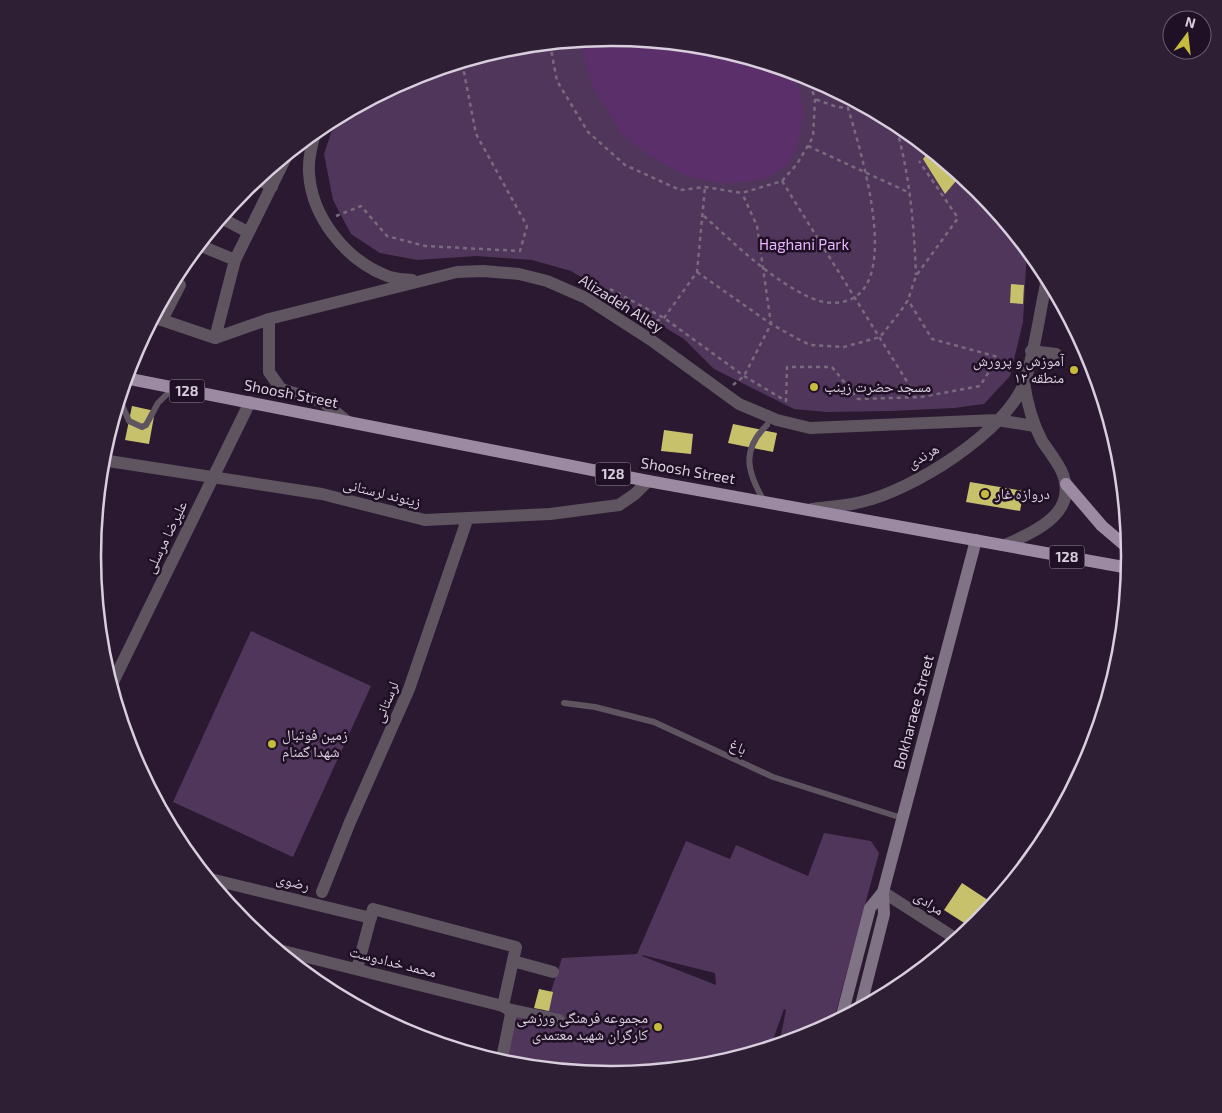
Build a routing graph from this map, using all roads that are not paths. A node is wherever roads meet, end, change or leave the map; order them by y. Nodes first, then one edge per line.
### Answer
1 (314, 142) edge
2 (281, 168) edge
3 (265, 182) edge
4 (272, 187) junction
5 (226, 221) edge
6 (248, 232) junction
7 (205, 247) edge
8 (236, 260) junction
9 (417, 281) junction
10 (179, 285) edge
11 (1045, 289) edge
12 (168, 304) edge
13 (160, 319) edge
14 (269, 319) junction
15 (215, 338) junction
16 (1031, 351) junction
17 (1056, 354) dead end
18 (133, 380) edge
19 (1024, 382) junction
20 (172, 388) junction
21 (250, 402) junction
22 (123, 408) edge
23 (997, 420) junction
24 (348, 422) junction
25 (767, 425) dead end
26 (1035, 426) junction
27 (110, 461) edge
28 (213, 478) junction
29 (648, 481) junction
30 (1066, 484) junction
31 (764, 501) junction
32 (809, 510) junction
33 (467, 520) junction
34 (976, 540) junction
35 (1121, 542) edge
36 (1005, 545) junction
37 (1121, 566) edge
38 (115, 677) edge
39 (564, 703) dead end
40 (902, 818) junction
41 (217, 881) edge
42 (322, 892) dead end
43 (883, 892) junction
44 (372, 918) junction
45 (952, 936) edge
46 (290, 953) edge
47 (513, 961) junction
48 (357, 970) junction
49 (553, 972) dead end
50 (862, 1000) edge
51 (505, 1007) junction
52 (844, 1010) edge
53 (559, 1020) dead end
54 (503, 1055) edge

1 - 9 street
2 - 4 street
3 - 4 street
4 - 6 street
5 - 6 street
6 - 8 street
7 - 8 street
8 - 15 street
9 - 14 street, Alizadeh Alley
9 - 23 street, Alizadeh Alley
10 - 12 street
11 - 16 street, هرندی
13 - 15 street
14 - 15 street, Alizadeh Alley
14 - 24 street
16 - 17 street
16 - 19 street, هرندی
18 - 20 main road, Shoosh Street / 128
19 - 23 street, هرندی
19 - 26 street, هرندی
20 - 21 main road, Shoosh Street / 128
20 - 22 lane
21 - 24 main road, Shoosh Street / 128
21 - 28 street, علیرضا مرسلی
23 - 26 street, Alizadeh Alley
23 - 32 street, هرندی
24 - 29 main road, Shoosh Street / 128
25 - 31 lane
26 - 30 street, هرندی
27 - 28 street, زینوند لرستانی
28 - 33 street, زینوند لرستانی
28 - 38 street, علیرضا مرسلی
29 - 31 main road, Shoosh Street / 128
29 - 33 street, زینوند لرستانی
30 - 35 main road
30 - 36 street
31 - 32 main road, Shoosh Street / 128
32 - 34 main road, Shoosh Street / 128
33 - 42 street, لرستانی
34 - 36 main road, Shoosh Street / 128
34 - 40 main road, Bokharaee Street
36 - 37 main road, Shoosh Street / 128
39 - 40 lane, باغ
40 - 43 main road, Bokharaee Street
41 - 44 street, رضوی
43 - 45 street, مرادی
43 - 50 main road, Bokharaee Street
43 - 52 main road, Bokharaee Street
44 - 47 street
44 - 48 street
46 - 48 street, محمد خدادوست
47 - 49 street
47 - 51 street
48 - 51 street, محمد خدادوست
51 - 53 street, محمد خدادوست
51 - 54 street

